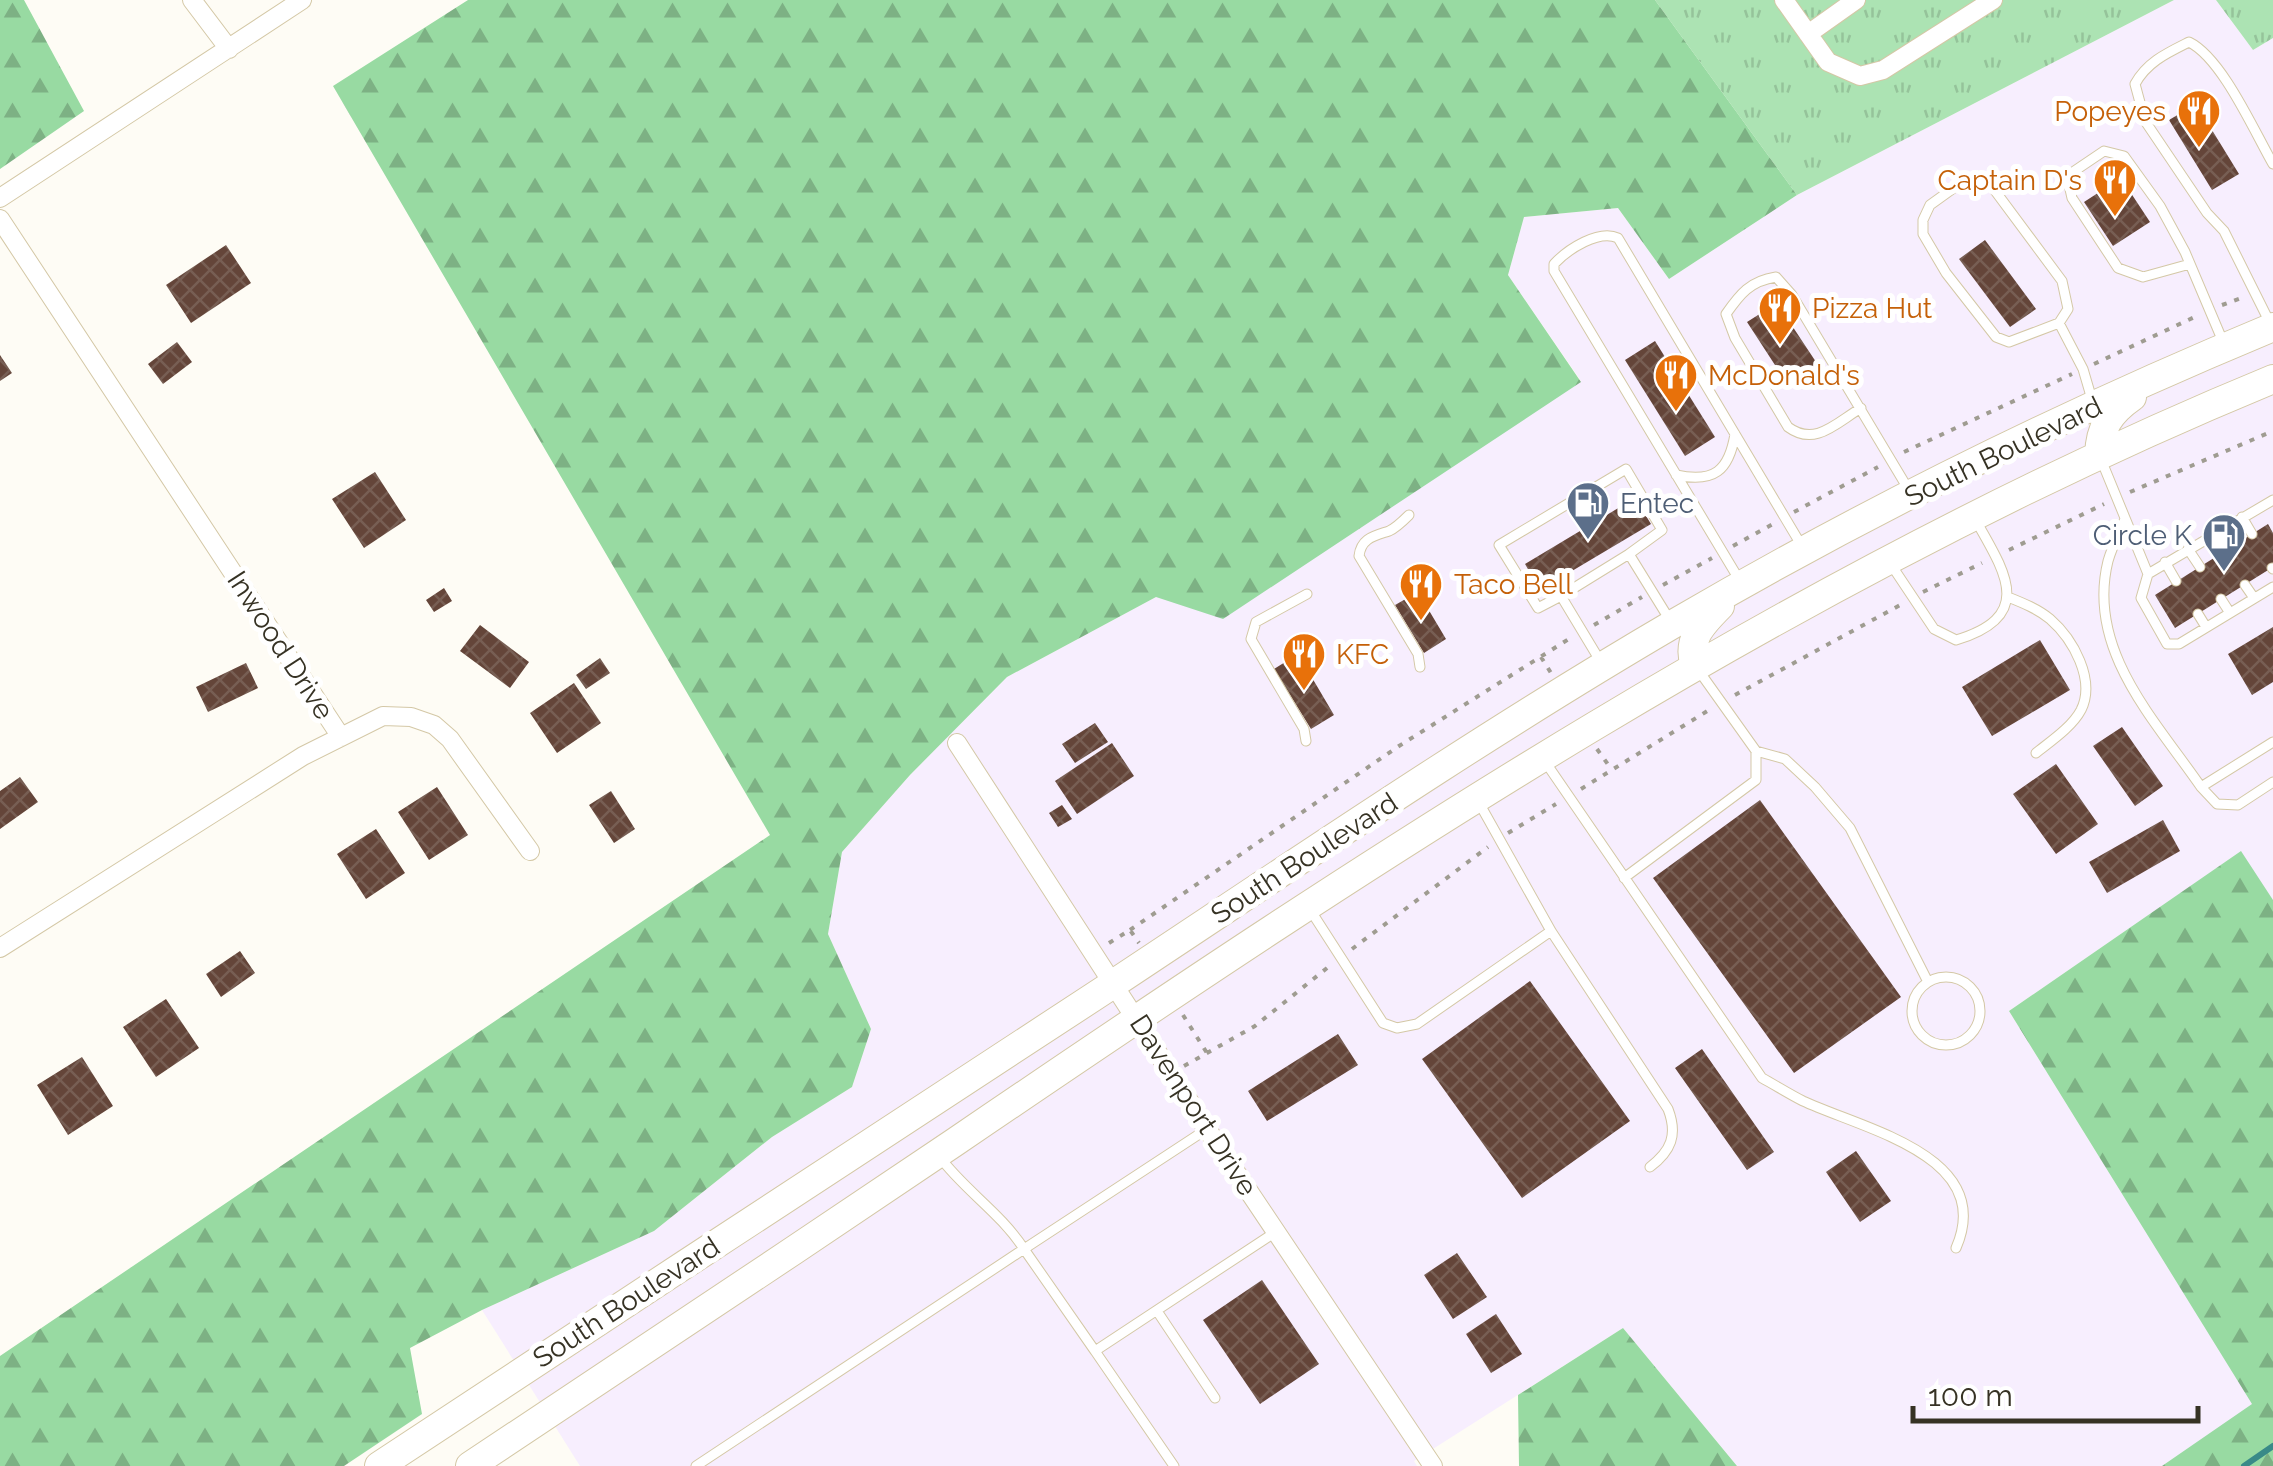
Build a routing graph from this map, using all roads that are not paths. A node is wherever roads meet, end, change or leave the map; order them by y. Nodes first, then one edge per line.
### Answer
1 (192, 0) edge
2 (302, 0) edge
3 (1784, 0) edge
4 (1856, 0) edge
5 (1993, 0) edge
6 (1808, 34) junction
7 (229, 49) junction
8 (2273, 164) edge
9 (0, 198) edge
10 (0, 219) edge
11 (2190, 264) junction
12 (2059, 323) junction
13 (2272, 327) edge
14 (2225, 347) junction
15 (2161, 376) junction
16 (2273, 379) edge
17 (2094, 406) junction
18 (1861, 408) junction
19 (1735, 433) junction
20 (2099, 456) junction
21 (1676, 476) junction
22 (1911, 494) junction
23 (2273, 500) edge
24 (1409, 515) dead end
25 (1973, 516) junction
26 (2242, 517) junction
27 (2125, 519) junction
28 (2252, 534) dead end
29 (2213, 535) junction
30 (1805, 550) junction
31 (2188, 550) junction
32 (2224, 552) dead end
33 (1629, 554) junction
34 (1888, 559) junction
35 (2164, 562) junction
36 (1778, 565) junction
37 (2200, 566) dead end
38 (2148, 574) junction
39 (2176, 581) dead end
40 (1742, 585) junction
41 (2245, 585) dead end
42 (2273, 587) edge
43 (1307, 594) dead end
44 (1561, 596) junction
45 (2008, 597) junction
46 (2254, 598) junction
47 (2222, 599) dead end
48 (2230, 613) junction
49 (2198, 614) dead end
50 (1672, 625) junction
51 (2206, 627) junction
52 (1603, 666) junction
53 (1695, 666) junction
54 (1420, 667) dead end
55 (341, 737) junction
56 (1306, 741) dead end
57 (2273, 742) edge
58 (957, 743) dead end
59 (1756, 751) junction
60 (2036, 753) dead end
61 (1541, 757) junction
62 (2273, 782) edge
63 (2201, 788) junction
64 (1476, 797) junction
65 (530, 852) dead end
66 (1624, 878) junction
67 (1258, 888) junction
68 (1307, 906) junction
69 (1551, 930) junction
70 (0, 948) edge
71 (1214, 967) junction
72 (1114, 982) junction
73 (1928, 982) junction
74 (1137, 1017) junction
75 (1207, 1129) junction
76 (937, 1154) junction
77 (1650, 1167) dead end
78 (1277, 1231) junction
79 (1956, 1248) dead end
80 (1024, 1249) junction
81 (1157, 1311) junction
82 (1095, 1352) junction
83 (1215, 1398) dead end
84 (378, 1466) edge
85 (470, 1466) edge
86 (696, 1466) edge
87 (1174, 1466) edge
88 (1433, 1466) edge

1 - 7 street
2 - 7 street
3 - 6 street
4 - 6 street
5 - 6 street
7 - 9 street
8 - 13 lane
10 - 55 street, Inwood Drive
11 - 11 lane
11 - 14 lane
12 - 12 lane
12 - 17 lane
13 - 14 highway, South Boulevard
14 - 15 highway, South Boulevard
15 - 17 highway, South Boulevard
15 - 20 highway
16 - 20 highway, South Boulevard
17 - 22 highway, South Boulevard
18 - 18 lane
18 - 22 lane
19 - 21 lane
19 - 21 lane
19 - 30 lane
20 - 25 highway, South Boulevard
20 - 27 lane
21 - 40 lane
22 - 30 highway, South Boulevard
23 - 26 lane
24 - 54 lane
25 - 34 highway, South Boulevard
25 - 45 lane
26 - 28 lane
26 - 29 lane
27 - 38 lane
27 - 63 lane
29 - 31 lane
29 - 32 lane
30 - 36 highway, South Boulevard
31 - 35 lane
31 - 37 lane
33 - 44 lane
33 - 44 lane
33 - 50 lane
34 - 45 lane
34 - 53 highway, South Boulevard
35 - 38 lane
35 - 39 lane
36 - 40 highway, South Boulevard
36 - 53 highway
38 - 51 lane
40 - 50 highway, South Boulevard
41 - 46 lane
42 - 46 lane
43 - 56 lane
44 - 52 lane
45 - 60 lane
46 - 48 lane
47 - 48 lane
48 - 51 lane
49 - 51 lane
50 - 52 highway, South Boulevard
52 - 67 highway, South Boulevard
53 - 59 lane
53 - 61 highway, South Boulevard
55 - 65 street
55 - 70 street, Inwood Drive
57 - 63 lane
58 - 72 street, Davenport Drive
59 - 66 lane
59 - 73 lane
61 - 64 highway, South Boulevard
61 - 66 lane
62 - 63 lane
64 - 68 highway, South Boulevard
64 - 69 lane
66 - 79 lane
67 - 71 highway
67 - 72 highway, South Boulevard
68 - 69 lane
68 - 71 highway, South Boulevard
69 - 77 lane
71 - 74 highway, South Boulevard
72 - 74 street, Davenport Drive
72 - 84 highway, South Boulevard
73 - 73 lane
74 - 75 street, Davenport Drive
74 - 76 highway, South Boulevard
75 - 78 street, Davenport Drive
75 - 80 lane
76 - 80 lane
76 - 85 highway, South Boulevard
78 - 81 lane
78 - 88 street, Davenport Drive
80 - 82 lane
80 - 86 lane
81 - 82 lane
81 - 83 lane
82 - 87 lane

